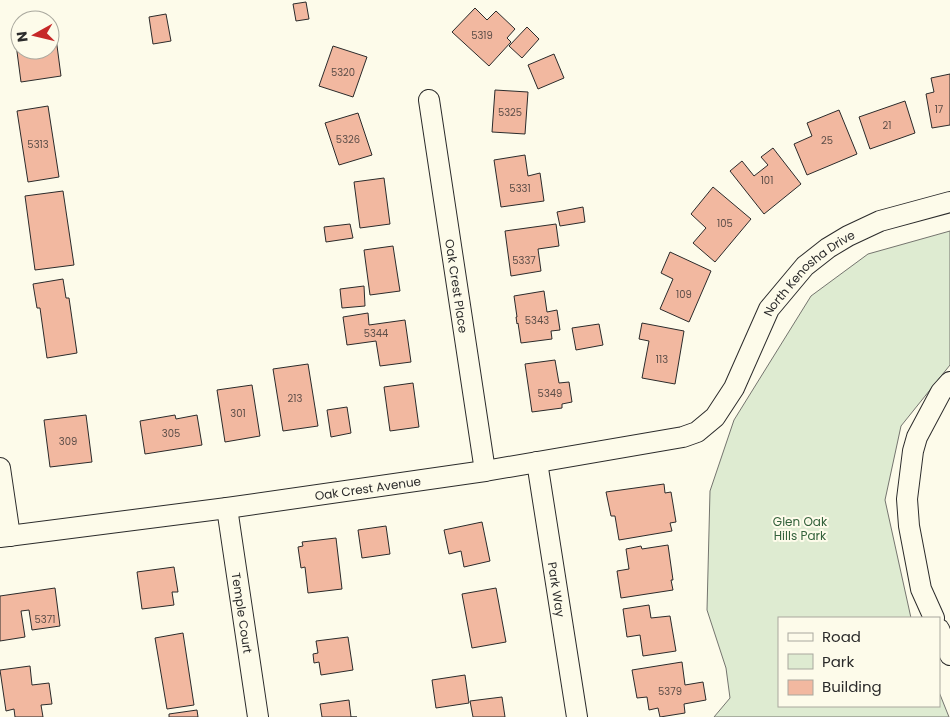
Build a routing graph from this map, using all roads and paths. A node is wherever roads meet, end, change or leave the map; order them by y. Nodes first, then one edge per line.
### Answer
1 (429, 100) dead end
2 (950, 202) edge
3 (950, 382) edge
4 (723, 405) joint
5 (537, 462) junction
6 (0, 468) edge
7 (486, 471) junction
8 (227, 508) junction
9 (5, 537) edge
10 (934, 617) edge
11 (940, 632) edge
12 (950, 655) edge
13 (258, 717) edge
14 (577, 717) edge

1 - 7 street, Oak Crest Place
2 - 4 street, North Kenosha Drive
3 - 10 street
4 - 5 street, Oak Crest Avenue
5 - 7 street, Oak Crest Avenue
5 - 14 street, Park Way
6 - 9 street
7 - 8 street, Oak Crest Avenue
8 - 9 street, Oak Crest Avenue
8 - 13 street, Temple Court
11 - 12 street

